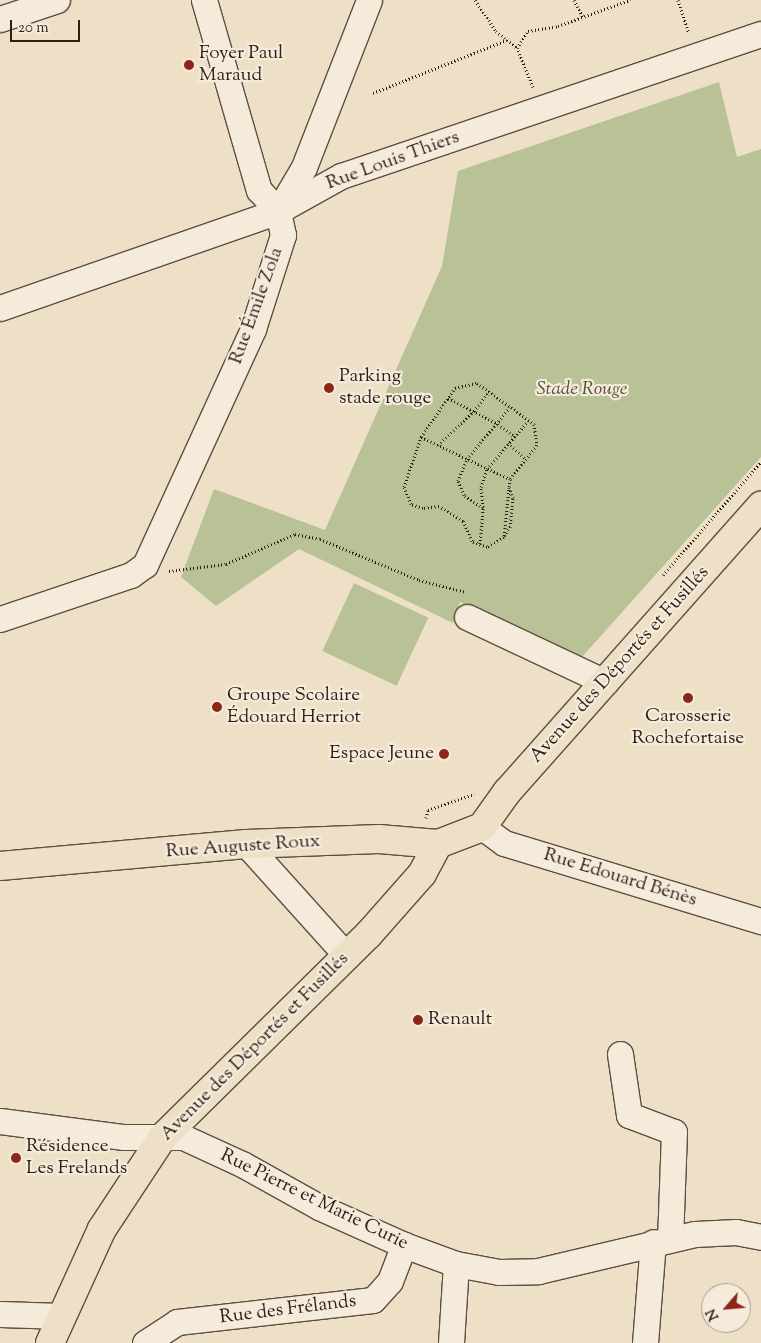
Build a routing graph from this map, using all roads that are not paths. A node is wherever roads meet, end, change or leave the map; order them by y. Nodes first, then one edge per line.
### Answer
1 (57, 0) edge
2 (204, 0) edge
3 (369, 0) edge
4 (0, 19) edge
5 (761, 34) edge
6 (278, 211) junction
7 (0, 308) edge
8 (761, 506) edge
9 (467, 617) dead end
10 (0, 619) edge
11 (605, 682) junction
12 (482, 827) junction
13 (246, 844) junction
14 (438, 844) junction
15 (0, 866) edge
16 (761, 920) edge
17 (347, 956) junction
18 (620, 1054) dead end
19 (0, 1121) edge
20 (162, 1138) junction
21 (761, 1237) edge
22 (662, 1240) junction
23 (404, 1245) junction
24 (456, 1264) junction
25 (0, 1314) edge
26 (58, 1334) edge
27 (145, 1343) edge
28 (450, 1343) edge
29 (645, 1343) edge

1 - 4 street
2 - 6 street
3 - 6 street
5 - 6 street, Rue Louis Thiers
6 - 7 street, Rue Louis Thiers
6 - 10 street, Rue Émile Zola
8 - 11 main road, Avenue des Déportés et Fusillés
9 - 11 street
11 - 12 main road, Avenue des Déportés et Fusillés
12 - 14 main road, Rue Auguste Roux
12 - 16 street, Rue Edouard Bénès
13 - 14 main road, Rue Auguste Roux
13 - 15 main road, Rue Auguste Roux
13 - 17 street
14 - 17 main road, Avenue des Déportés et Fusillés
17 - 20 main road, Avenue des Déportés et Fusillés
18 - 22 street
19 - 20 street, Rue Pierre et Marie Curie
20 - 23 street, Rue Pierre et Marie Curie
20 - 26 main road, Avenue des Déportés et Fusillés
21 - 22 street, Rue Pierre et Marie Curie
22 - 24 street, Rue Pierre et Marie Curie
22 - 29 street
23 - 24 street, Rue Pierre et Marie Curie
23 - 27 street, Rue des Frélands
24 - 28 street
25 - 26 street

